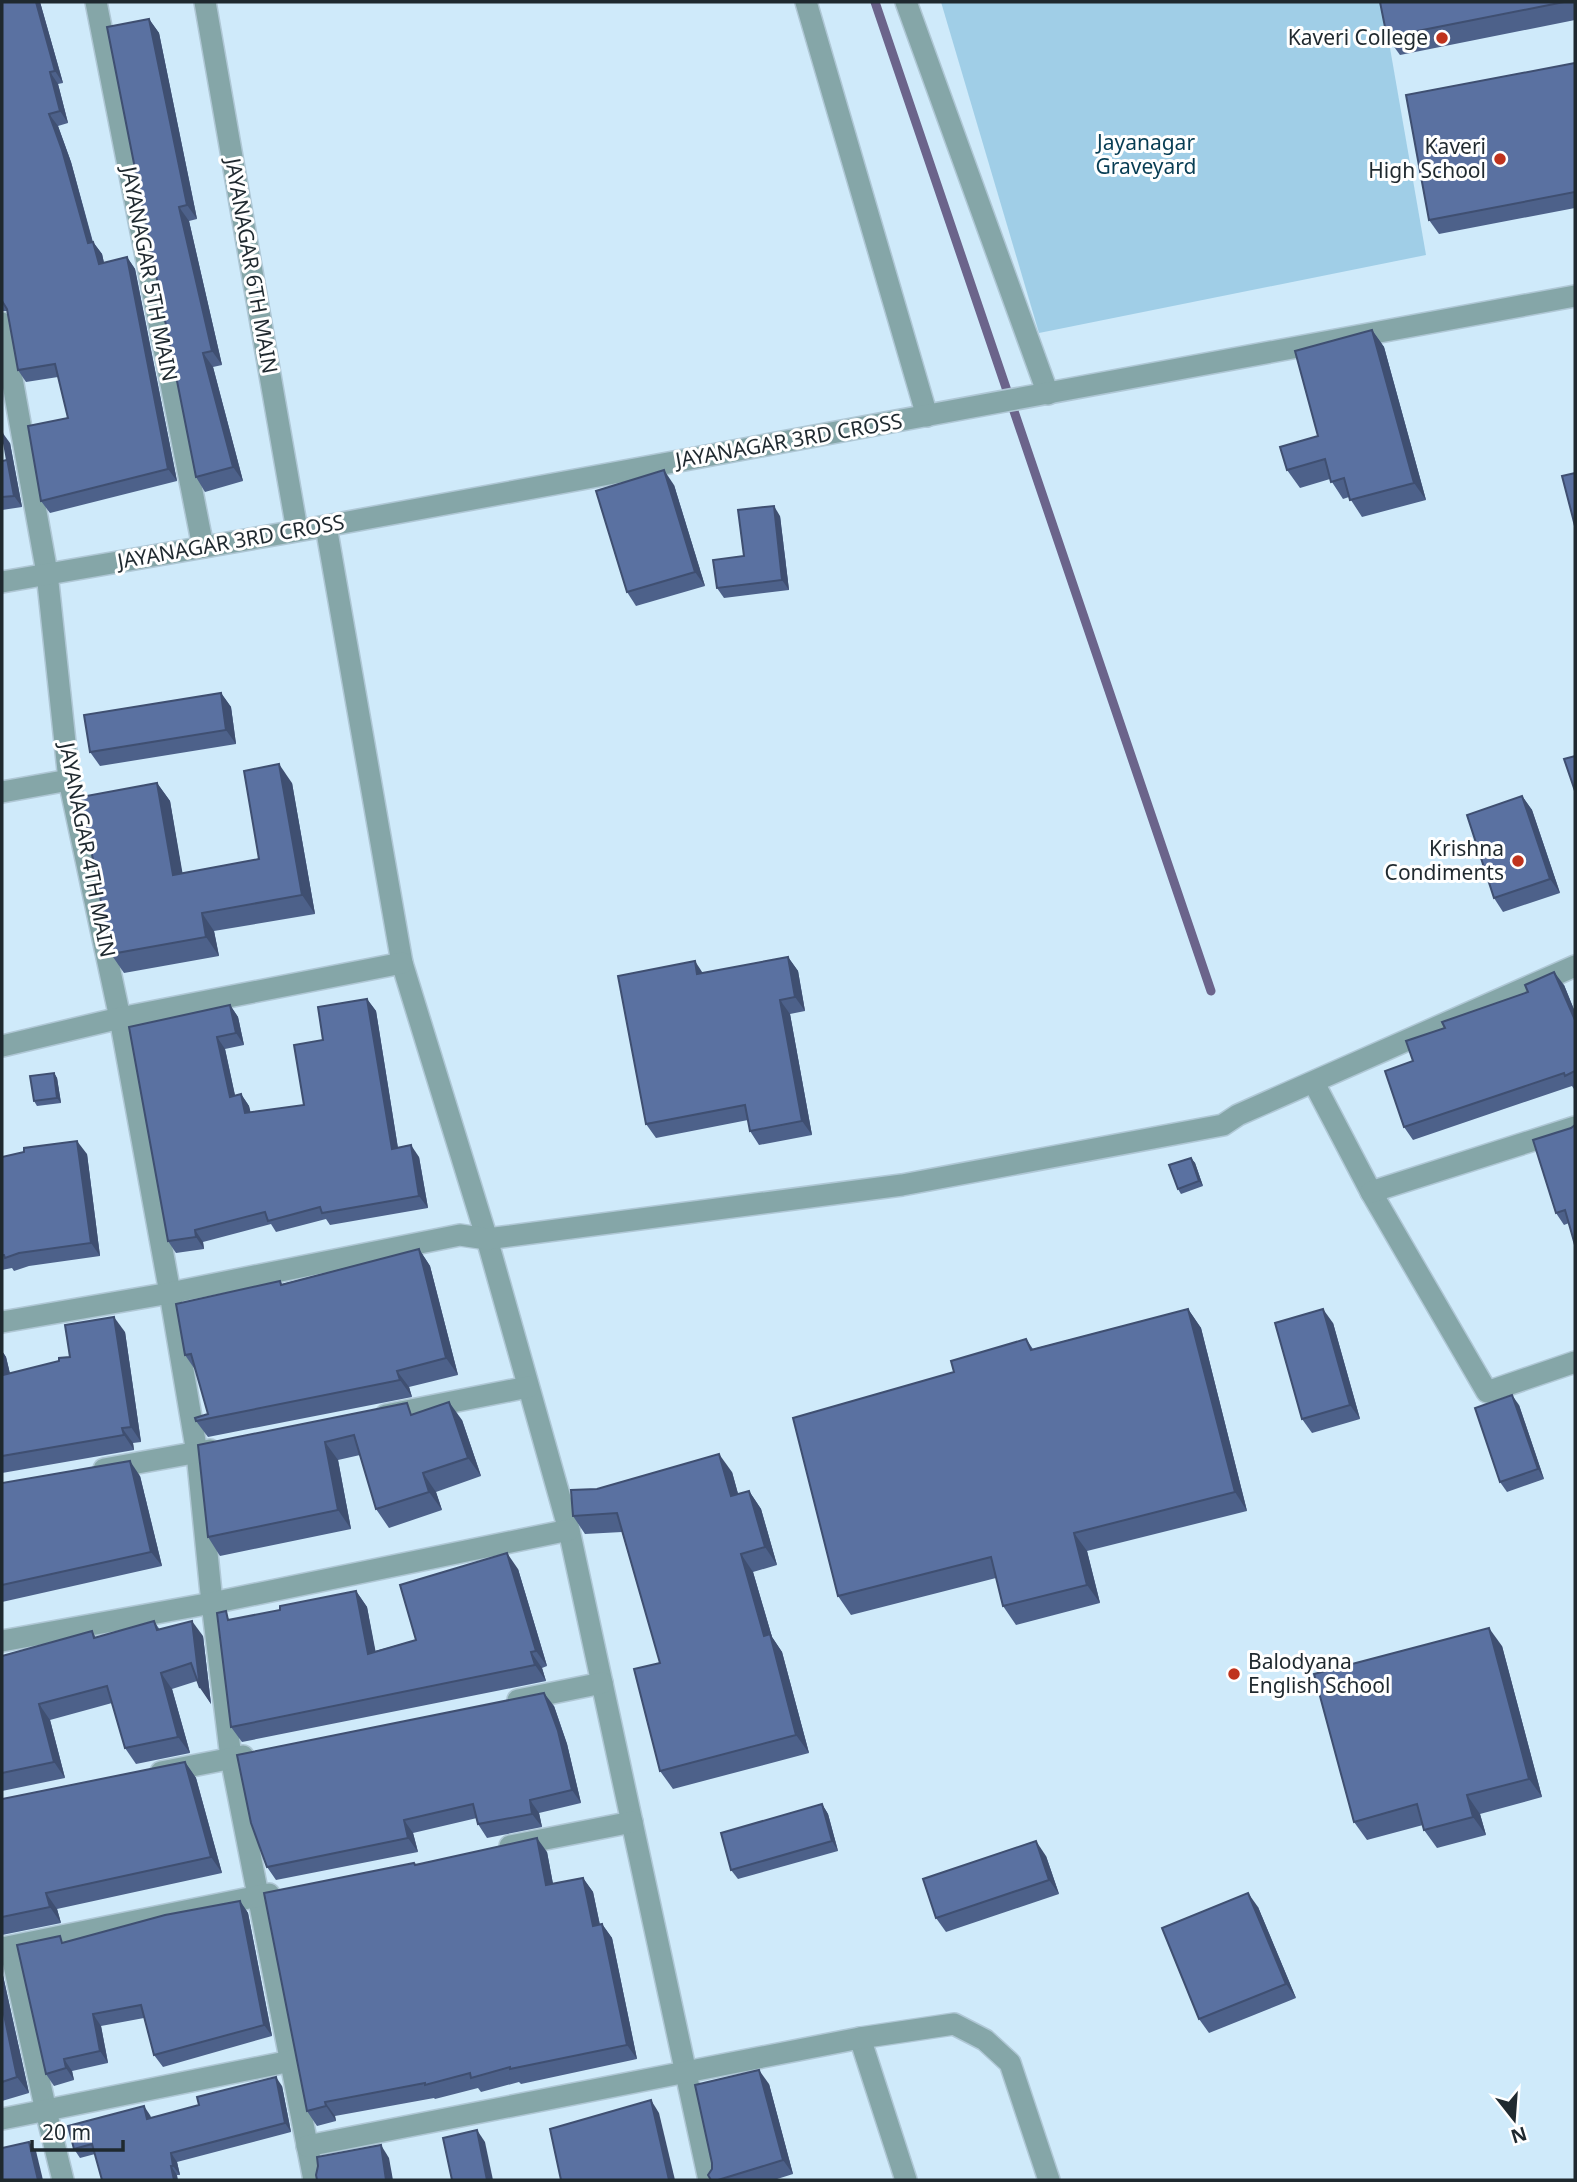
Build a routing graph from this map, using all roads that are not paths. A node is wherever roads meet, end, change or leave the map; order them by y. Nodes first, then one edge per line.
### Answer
1 (96, 2) edge
2 (205, 2) edge
3 (806, 2) edge
4 (906, 2) edge
5 (1575, 296) edge
6 (2, 323) edge
7 (1048, 394) junction
8 (927, 416) junction
9 (326, 526) junction
10 (296, 530) junction
11 (203, 547) junction
12 (47, 573) junction
13 (2, 582) edge
14 (69, 780) junction
15 (2, 793) edge
16 (402, 963) junction
17 (1575, 966) edge
18 (120, 1018) junction
19 (2, 1046) edge
20 (1307, 1085) junction
21 (1575, 1127) edge
22 (1371, 1192) junction
23 (487, 1239) junction
24 (170, 1293) junction
25 (2, 1322) edge
26 (1575, 1362) edge
27 (528, 1387) junction
28 (369, 1419) edge
29 (223, 1448) edge
30 (197, 1453) junction
31 (80, 1473) edge
32 (569, 1530) junction
33 (212, 1603) junction
34 (2, 1641) edge
35 (602, 1684) junction
36 (492, 1706) edge
37 (259, 1752) edge
38 (231, 1758) junction
39 (137, 1777) edge
40 (632, 1822) junction
41 (485, 1852) edge
42 (285, 1891) edge
43 (258, 1897) junction
44 (6, 1947) edge
45 (860, 2038) junction
46 (291, 2061) junction
47 (686, 2073) junction
48 (46, 2111) junction
49 (2, 2119) edge
50 (307, 2146) junction
51 (63, 2180) edge
52 (314, 2180) edge
53 (709, 2180) edge
54 (906, 2180) edge
55 (1049, 2180) edge

1 - 11 street, JAYANAGAR 5TH MAIN
2 - 10 street, JAYANAGAR 6TH MAIN
3 - 8 street
4 - 7 street
5 - 7 street, JAYANAGAR 3RD CROSS
6 - 12 street, JAYANAGAR 4TH MAIN
7 - 8 street, JAYANAGAR 3RD CROSS
8 - 9 street, JAYANAGAR 3RD CROSS
9 - 10 street, JAYANAGAR 3RD CROSS
9 - 16 street
10 - 11 street, JAYANAGAR 3RD CROSS
11 - 12 street, JAYANAGAR 3RD CROSS
12 - 13 street, JAYANAGAR 3RD CROSS
12 - 14 street, JAYANAGAR 4TH MAIN
14 - 15 street
14 - 18 street, JAYANAGAR 4TH MAIN
16 - 18 street
16 - 23 street
17 - 20 street
18 - 19 street
18 - 24 street, JAYANAGAR 4TH MAIN
20 - 22 street
20 - 23 street
21 - 22 street
22 - 26 street
23 - 24 street
23 - 27 street
24 - 25 street
24 - 30 street, JAYANAGAR 4TH MAIN
27 - 28 street
27 - 32 street
29 - 30 street
30 - 31 street
30 - 33 street, JAYANAGAR 4TH MAIN
32 - 33 street
32 - 35 street
33 - 34 street
33 - 38 street, JAYANAGAR 4TH MAIN
35 - 36 street
35 - 40 street
37 - 38 street
38 - 39 street
38 - 43 street, JAYANAGAR 4TH MAIN
40 - 41 street
40 - 47 street
42 - 43 street
43 - 44 street
43 - 46 street, JAYANAGAR 4TH MAIN
44 - 48 street
45 - 47 street
45 - 54 street
45 - 55 street
46 - 48 street
46 - 50 street, JAYANAGAR 4TH MAIN
47 - 50 street
47 - 53 street
48 - 49 street
48 - 51 street
50 - 52 street, JAYANAGAR 4TH MAIN

